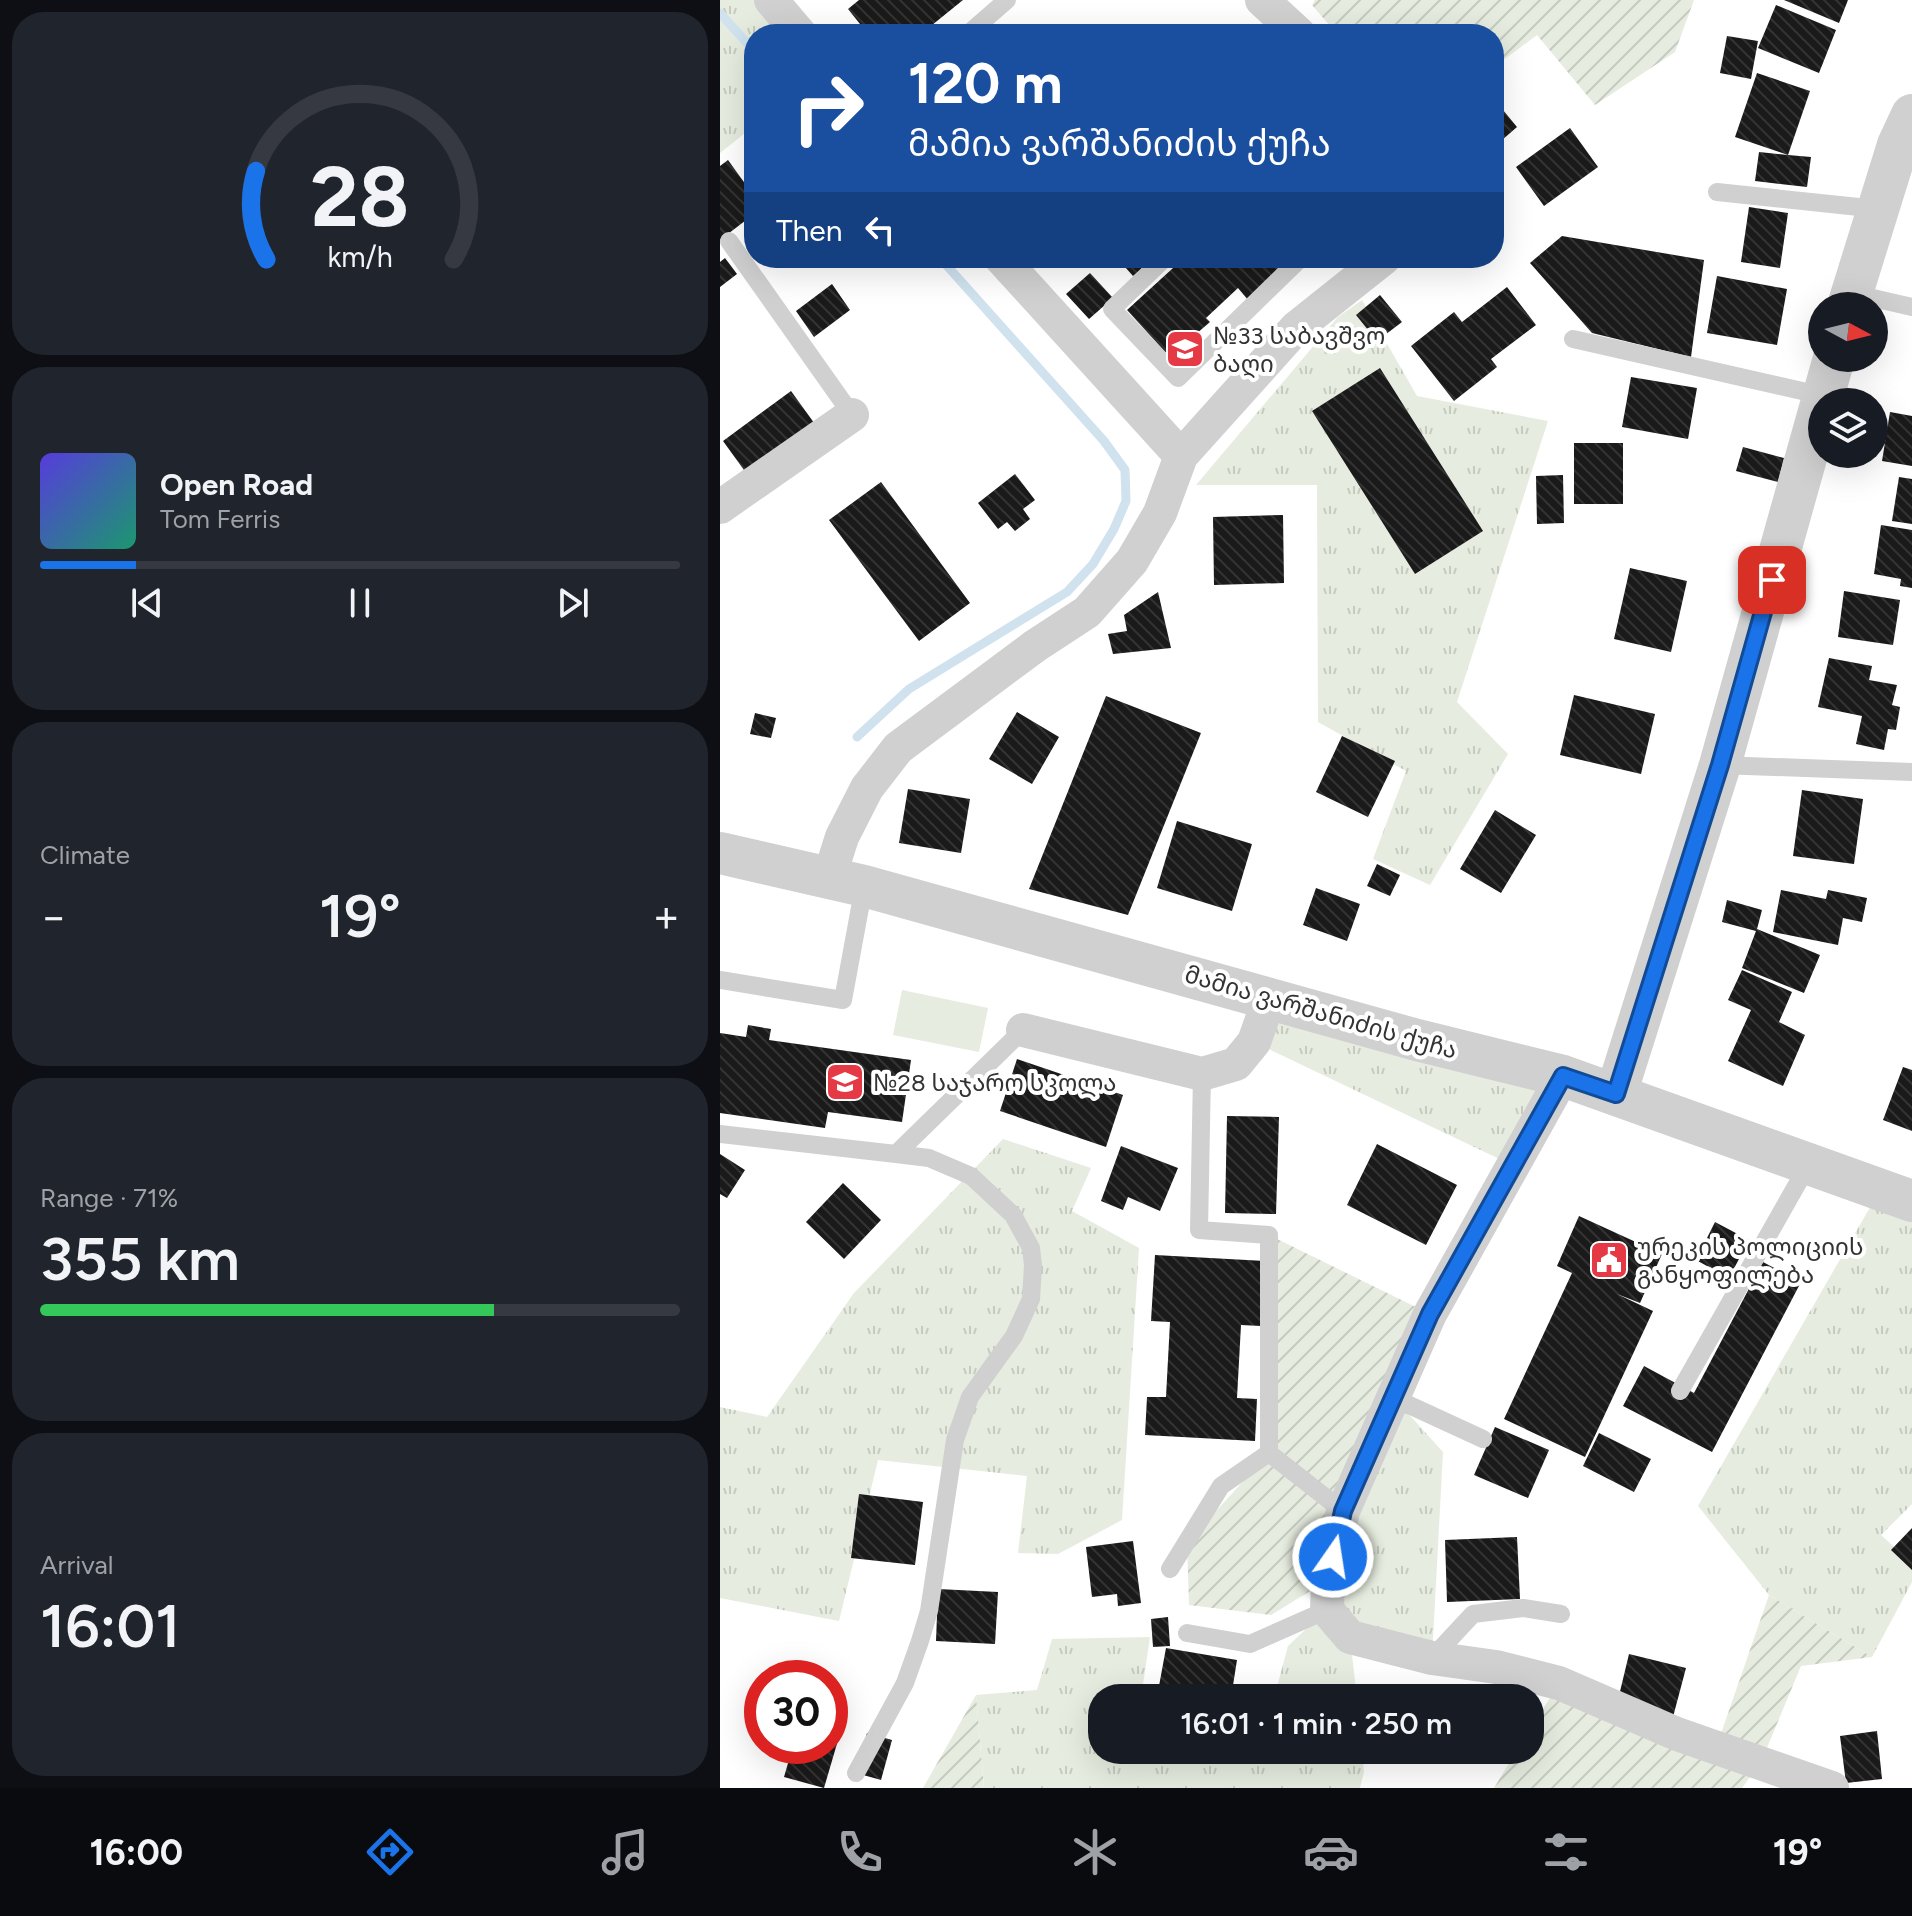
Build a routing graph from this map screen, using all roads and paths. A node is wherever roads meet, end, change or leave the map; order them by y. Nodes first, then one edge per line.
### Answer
1 (771, 0) edge
2 (1007, 0) edge
3 (1262, 0) edge
4 (791, 24) edge
5 (979, 24) edge
6 (1288, 24) edge
7 (1912, 115) edge
8 (1717, 192) dead end
9 (1878, 209) junction
10 (729, 241) dead end
11 (744, 262) edge
12 (748, 268) edge
13 (1010, 268) edge
14 (1155, 268) edge
15 (1291, 268) edge
16 (1371, 268) edge
17 (1852, 292) edge
18 (1888, 304) edge
19 (1912, 307) edge
20 (1573, 339) dead end
21 (1829, 377) edge
22 (852, 415) joint
23 (1181, 456) junction
24 (720, 507) edge
25 (1720, 765) junction
26 (1912, 772) edge
27 (720, 853) edge
28 (846, 882) junction
29 (720, 980) edge
30 (1270, 997) junction
31 (1023, 1030) joint
32 (1202, 1074) junction
33 (1563, 1076) junction
34 (1616, 1094) junction
35 (720, 1134) edge
36 (896, 1154) junction
37 (1808, 1165) junction
38 (1912, 1201) edge
39 (1680, 1391) dead end
40 (1394, 1398) junction
41 (1483, 1439) dead end
42 (1269, 1453) junction
43 (1343, 1511) junction
44 (1170, 1569) dead end
45 (1327, 1610) junction
46 (1561, 1614) dead end
47 (1187, 1633) dead end
48 (1432, 1658) junction
49 (856, 1773) dead end
50 (1832, 1788) edge

1 - 4 street
2 - 5 lane
3 - 6 street
7 - 9 street
8 - 9 lane
9 - 17 street
10 - 11 lane
12 - 22 lane
13 - 23 street
14 - 15 lane
16 - 23 street
18 - 19 lane
20 - 21 lane
21 - 25 street
22 - 24 street
23 - 28 street
25 - 26 lane
25 - 34 street
27 - 28 street, მამია ვარშანიძის ქუჩა
28 - 29 lane
28 - 30 street, მამია ვარშანიძის ქუჩა
30 - 32 street
30 - 33 street, მამია ვარშანიძის ქუჩა
31 - 32 street
31 - 36 lane
32 - 42 lane
33 - 34 street, მამია ვარშანიძის ქუჩა
33 - 40 street
34 - 37 street, მამია ვარშანიძის ქუჩა
35 - 36 lane
36 - 49 lane
37 - 38 street, მამია ვარშანიძის ქუჩა
37 - 39 lane
40 - 41 lane
40 - 43 street
42 - 43 lane
42 - 44 lane
43 - 45 street
45 - 47 lane
45 - 48 street
46 - 48 lane
48 - 50 street

